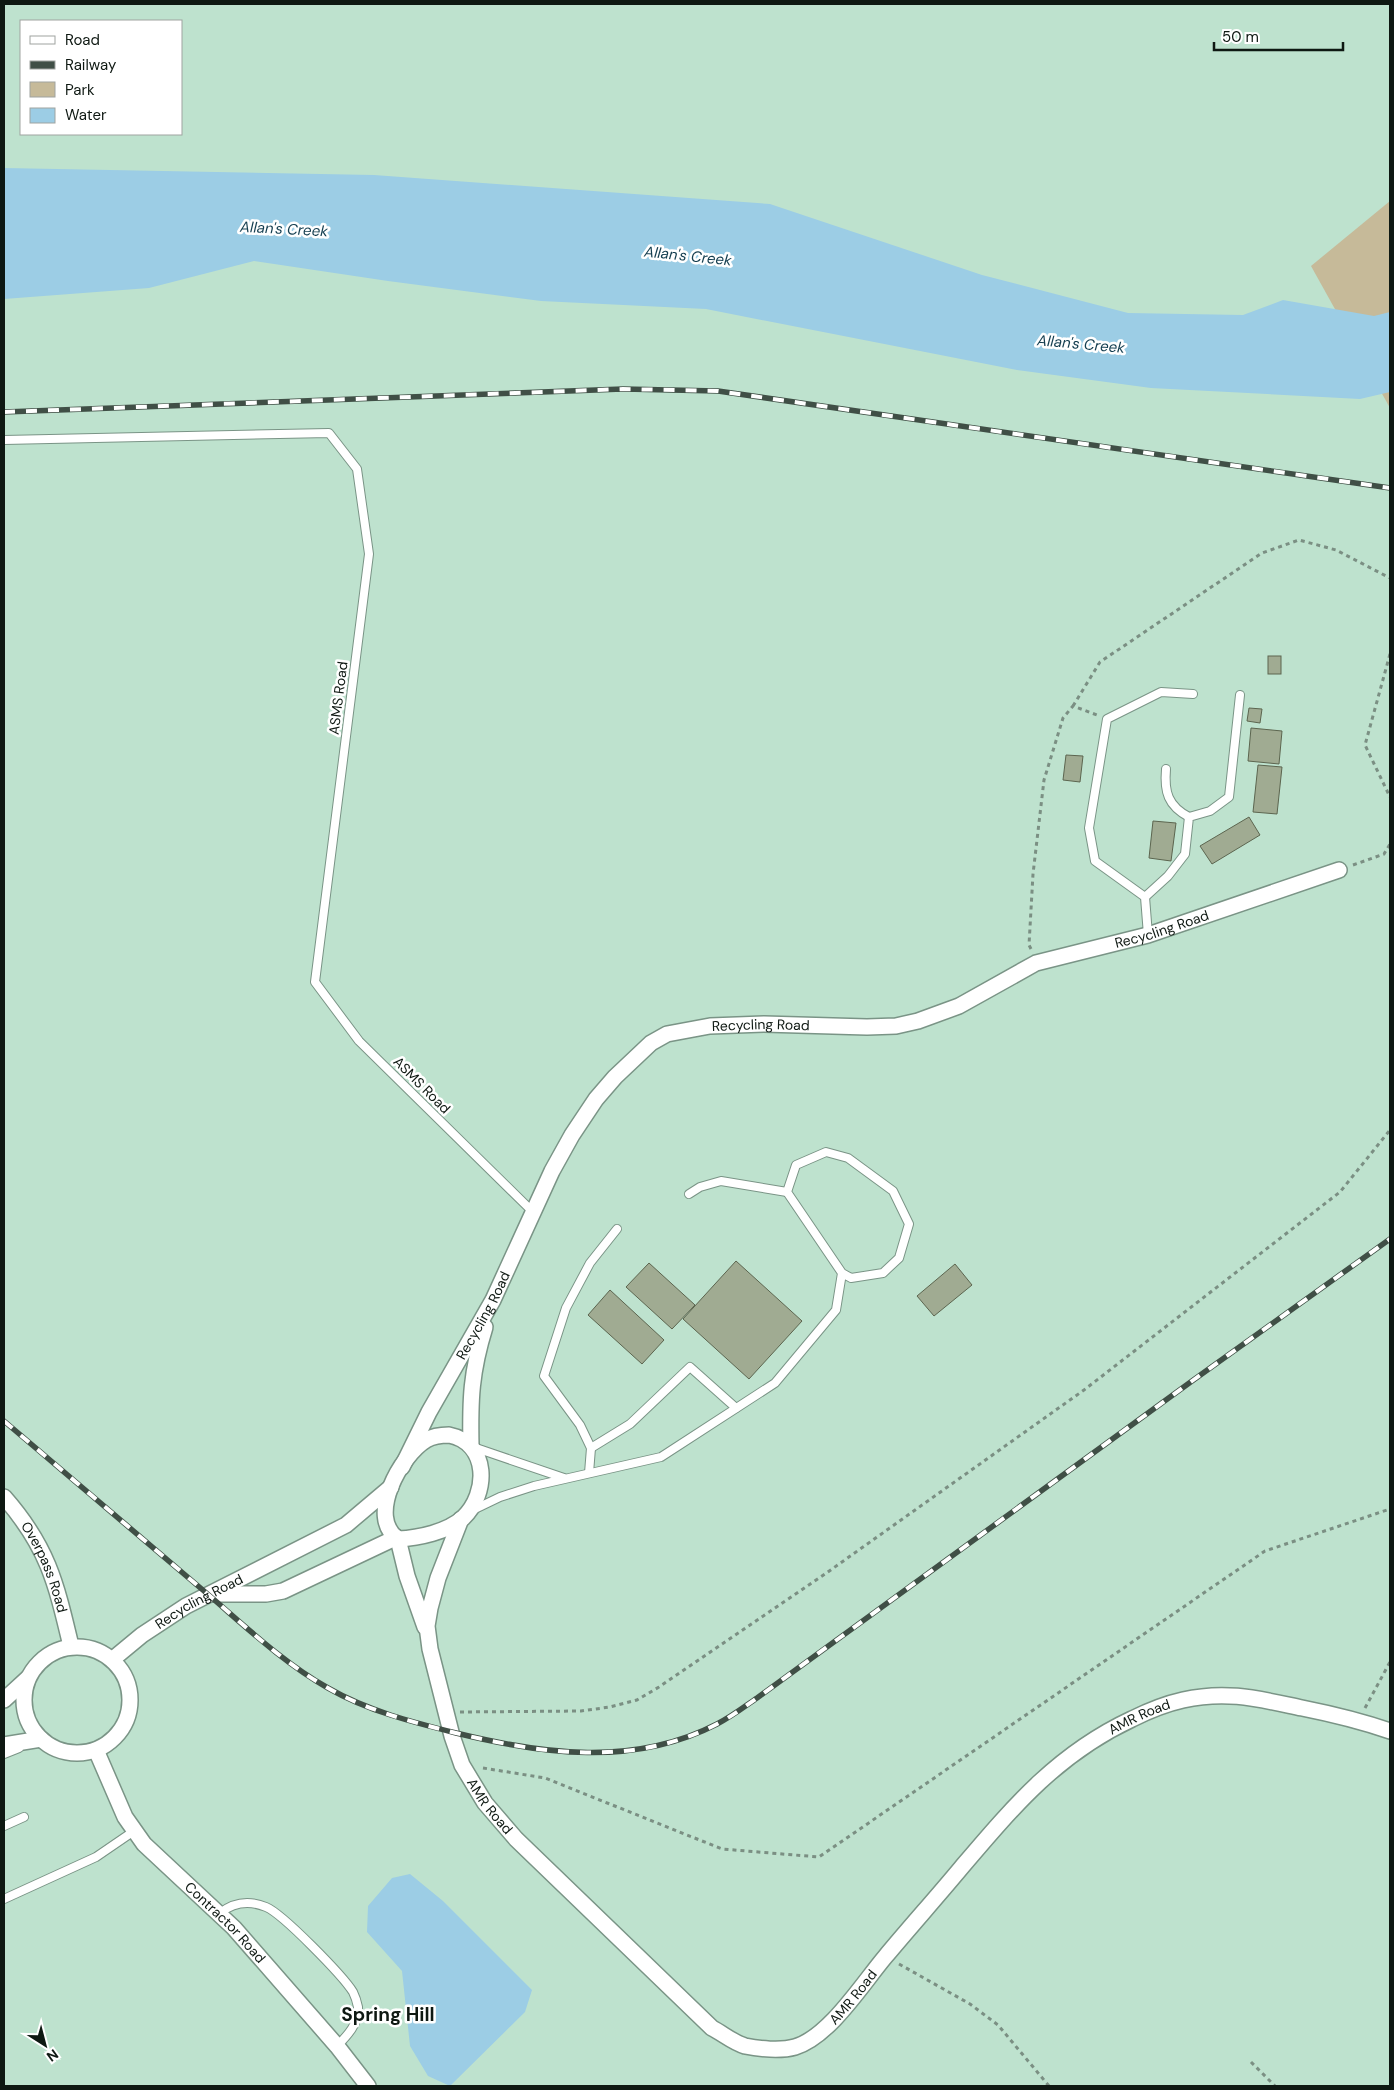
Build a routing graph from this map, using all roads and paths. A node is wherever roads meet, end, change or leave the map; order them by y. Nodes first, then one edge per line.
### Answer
1 (4, 440) edge
2 (1390, 578) edge
3 (1390, 654) edge
4 (1193, 694) dead end
5 (1240, 695) dead end
6 (1073, 706) junction
7 (1107, 719) junction
8 (1166, 769) dead end
9 (1390, 797) edge
10 (1189, 817) junction
11 (1390, 844) edge
12 (1339, 870) joint
13 (1145, 897) junction
14 (1148, 935) junction
15 (1036, 963) junction
16 (1390, 1130) edge
17 (787, 1192) junction
18 (689, 1194) dead end
19 (533, 1212) junction
20 (617, 1229) dead end
21 (842, 1273) junction
22 (493, 1300) junction
23 (736, 1408) junction
24 (472, 1447) junction
25 (591, 1448) junction
26 (402, 1467) junction
27 (589, 1473) junction
28 (566, 1478) junction
29 (391, 1487) junction
30 (4, 1496) edge
31 (1390, 1509) edge
32 (464, 1516) junction
33 (396, 1538) junction
34 (207, 1593) junction
35 (428, 1636) junction
36 (71, 1646) junction
37 (113, 1660) junction
38 (1390, 1662) edge
39 (28, 1678) junction
40 (4, 1692) edge
41 (4, 1700) edge
42 (447, 1712) junction
43 (1359, 1720) junction
44 (1390, 1732) edge
45 (38, 1740) junction
46 (4, 1745) edge
47 (96, 1750) junction
48 (4, 1754) edge
49 (462, 1765) junction
50 (24, 1817) dead end
51 (4, 1826) edge
52 (134, 1831) junction
53 (4, 1899) edge
54 (220, 1913) junction
55 (885, 1957) junction
56 (337, 2046) junction
57 (1251, 2062) dead end
58 (368, 2086) edge
59 (1049, 2086) edge
60 (1275, 2086) edge

1 - 19 lane, ASMS Road
2 - 6 path
3 - 9 path
4 - 7 lane
5 - 10 lane
6 - 7 path
6 - 15 path
7 - 13 lane
8 - 10 lane
10 - 13 lane
11 - 12 path
12 - 14 street, Recycling Road
13 - 14 lane
14 - 15 street, Recycling Road
15 - 19 street, Recycling Road
16 - 42 path
17 - 18 lane
17 - 21 lane
17 - 21 lane
19 - 22 street, Recycling Road
20 - 25 lane
21 - 23 lane
22 - 24 street
22 - 26 street, Recycling Road
23 - 25 lane
23 - 27 lane
24 - 26 street
24 - 28 lane
24 - 32 street
25 - 27 lane
26 - 29 street
27 - 28 lane
28 - 32 lane
29 - 33 street
29 - 34 street, Recycling Road
30 - 36 street, Overpass Road
31 - 49 path
32 - 33 street
32 - 35 street, AMR Road
33 - 34 street
33 - 35 street, AMR Road
34 - 37 street, Recycling Road
35 - 42 street, AMR Road
36 - 37 street
36 - 39 street
37 - 47 street
38 - 43 path
39 - 40 lane
39 - 41 street
39 - 45 street
42 - 49 street, AMR Road
43 - 44 street, AMR Road
43 - 55 street, AMR Road
45 - 46 street
45 - 47 street
45 - 48 lane
47 - 52 street, Contractor Road
49 - 55 street, AMR Road
50 - 51 lane
52 - 53 lane
52 - 54 street, Contractor Road
54 - 56 street, Contractor Road
54 - 56 lane
55 - 59 path
56 - 58 street, Contractor Road
57 - 60 path

